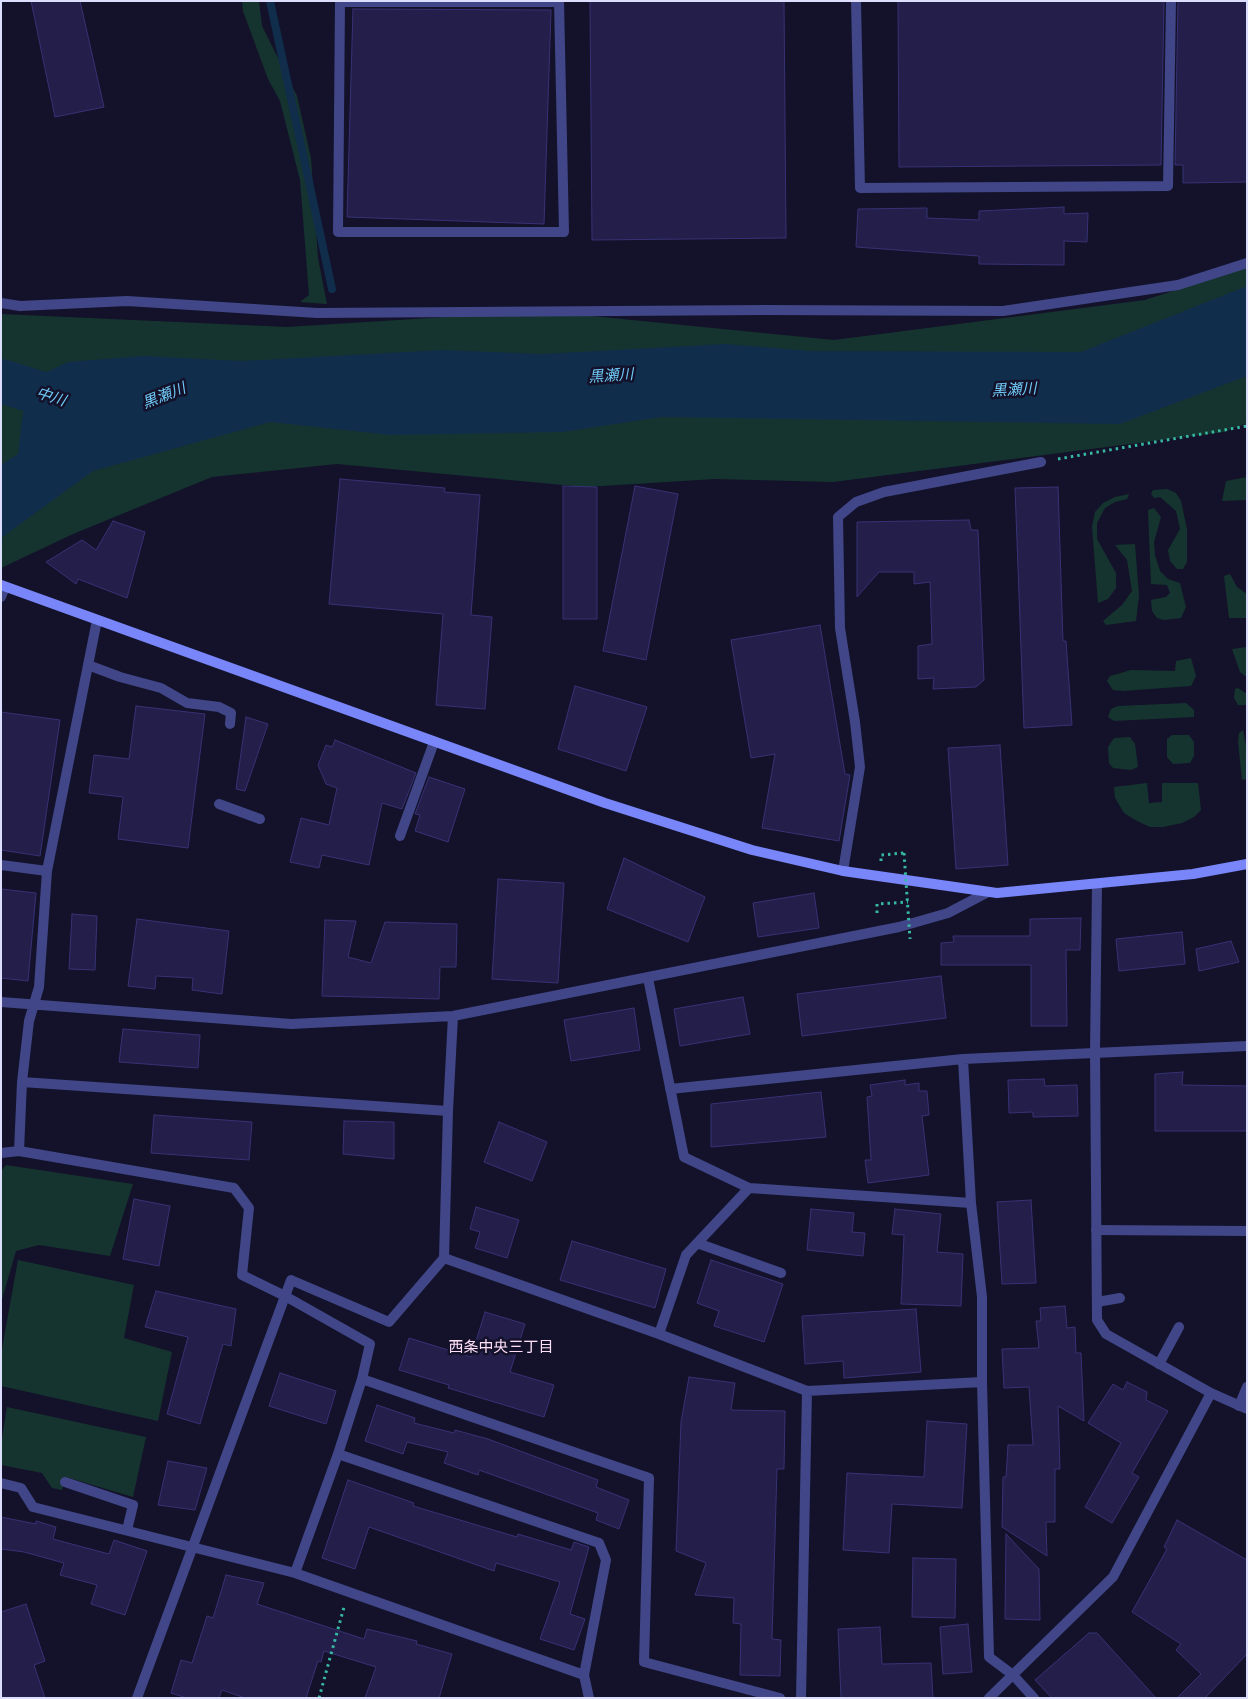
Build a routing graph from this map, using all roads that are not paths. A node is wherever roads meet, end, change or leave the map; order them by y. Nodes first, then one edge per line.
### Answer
1 (559, 1) edge
2 (856, 1) edge
3 (1170, 1) edge
4 (1247, 263) edge
5 (1, 303) edge
6 (1041, 462) road end
7 (3, 586) edge
8 (1, 597) edge
9 (97, 620) junction
10 (88, 665) junction
11 (230, 724) dead end
12 (434, 742) junction
13 (219, 804) dead end
14 (260, 819) dead end
15 (400, 836) dead end
16 (1247, 864) edge
17 (1, 865) edge
18 (47, 871) junction
19 (844, 871) junction
20 (1097, 884) junction
21 (988, 892) junction
22 (648, 978) junction
23 (1, 1002) edge
24 (33, 1005) junction
25 (453, 1016) junction
26 (1247, 1046) edge
27 (1095, 1052) junction
28 (963, 1059) junction
29 (22, 1082) junction
30 (670, 1089) junction
31 (448, 1111) junction
32 (20, 1151) junction
33 (1, 1153) edge
34 (749, 1188) junction
35 (971, 1203) junction
36 (1096, 1230) junction
37 (1247, 1231) edge
38 (697, 1243) junction
39 (444, 1258) junction
40 (782, 1273) dead end
41 (284, 1296) junction
42 (1120, 1298) dead end
43 (1097, 1302) junction
44 (1179, 1326) dead end
45 (659, 1334) junction
46 (1159, 1364) junction
47 (362, 1380) junction
48 (982, 1382) junction
49 (1247, 1387) edge
50 (807, 1391) junction
51 (1211, 1393) junction
52 (1243, 1407) edge
53 (338, 1454) junction
54 (65, 1482) dead end
55 (1, 1483) edge
56 (127, 1530) junction
57 (193, 1548) junction
58 (295, 1572) junction
59 (584, 1675) junction
60 (1013, 1675) junction
61 (137, 1698) edge
62 (589, 1698) edge
63 (780, 1698) edge
64 (801, 1698) edge
65 (989, 1698) edge
66 (1034, 1698) edge

1 - 1 street
2 - 3 street
4 - 5 street
6 - 19 street
7 - 8 street
7 - 9 street
9 - 10 street
9 - 12 street
10 - 11 street
10 - 18 street
12 - 15 street
12 - 19 street
13 - 14 street
16 - 20 street
17 - 18 street
18 - 24 street
19 - 21 street
20 - 21 street
20 - 27 street
21 - 22 street
22 - 25 street
22 - 30 street
23 - 24 street
24 - 25 street
24 - 29 street
25 - 31 street
26 - 27 street
27 - 28 street
27 - 36 street
28 - 30 street
28 - 35 street
29 - 31 street
29 - 32 street
30 - 34 street
31 - 39 street
32 - 33 street
32 - 41 street
34 - 35 street
34 - 38 street
35 - 48 street
36 - 37 street
36 - 43 street
38 - 40 street
38 - 45 street
39 - 41 street
39 - 45 street
41 - 47 street
41 - 57 street
42 - 43 street
43 - 46 street
44 - 46 street
45 - 50 street
46 - 51 street
47 - 53 street
47 - 63 street
48 - 50 street
48 - 60 street
49 - 52 street
50 - 64 street
51 - 52 street
51 - 60 street
53 - 58 street
53 - 59 street
54 - 56 street
55 - 56 street
56 - 57 street
57 - 58 street
57 - 61 street
58 - 59 street
59 - 62 street
60 - 65 street
60 - 66 street

